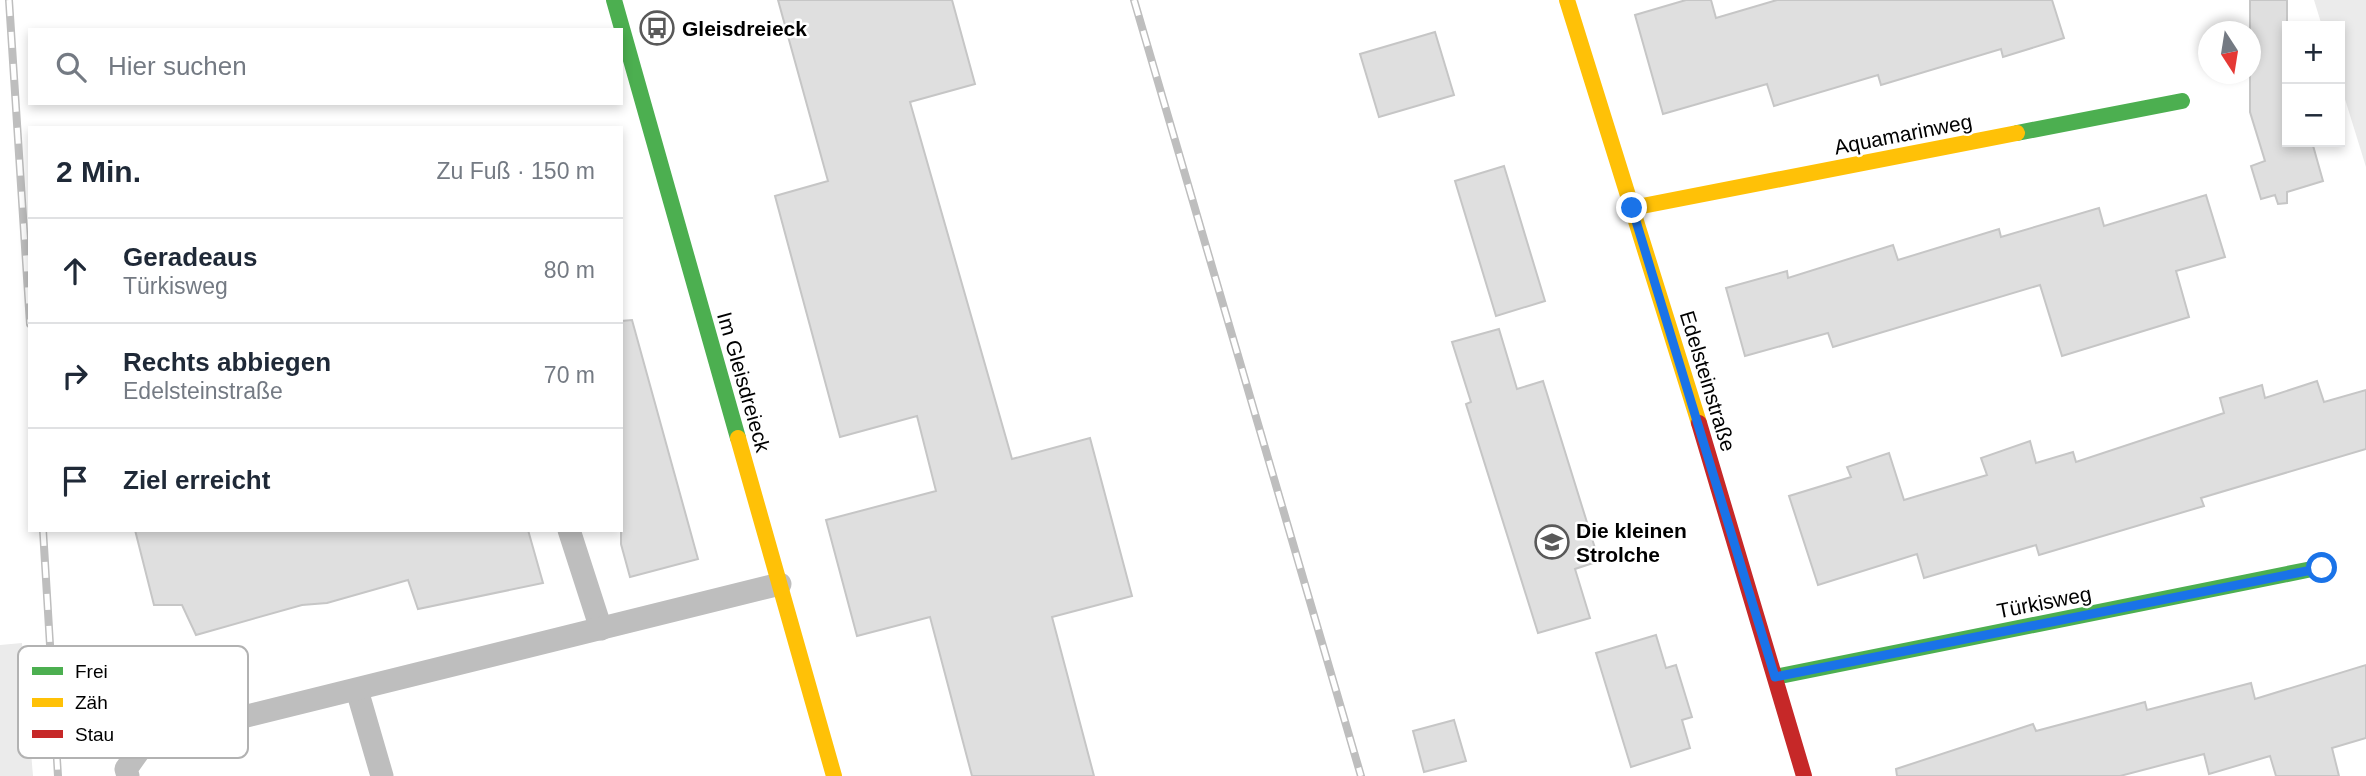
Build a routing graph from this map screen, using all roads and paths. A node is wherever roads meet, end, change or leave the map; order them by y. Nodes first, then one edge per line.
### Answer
1 (614, 0) edge
2 (1567, 0) edge
3 (622, 28) edge
4 (623, 32) edge
5 (2182, 101) dead end
6 (1632, 208) junction
7 (570, 532) edge
8 (2322, 568) dead end
9 (780, 584) junction
10 (601, 629) junction
11 (1775, 677) junction
12 (357, 690) junction
13 (248, 716) edge
14 (134, 758) edge
15 (128, 776) edge
16 (382, 776) edge
17 (834, 776) edge
18 (1804, 776) edge

1 - 3 street, Im Gleisdreieck
2 - 6 street, Edelsteinstraße
4 - 9 street, Im Gleisdreieck
5 - 6 street, Aquamarinweg
6 - 11 street, Edelsteinstraße
7 - 10 lane
8 - 11 street, Türkisweg
9 - 10 lane
9 - 17 street, Im Gleisdreieck
10 - 12 lane
11 - 18 street, Edelsteinstraße
12 - 13 lane
12 - 16 lane
14 - 15 lane

